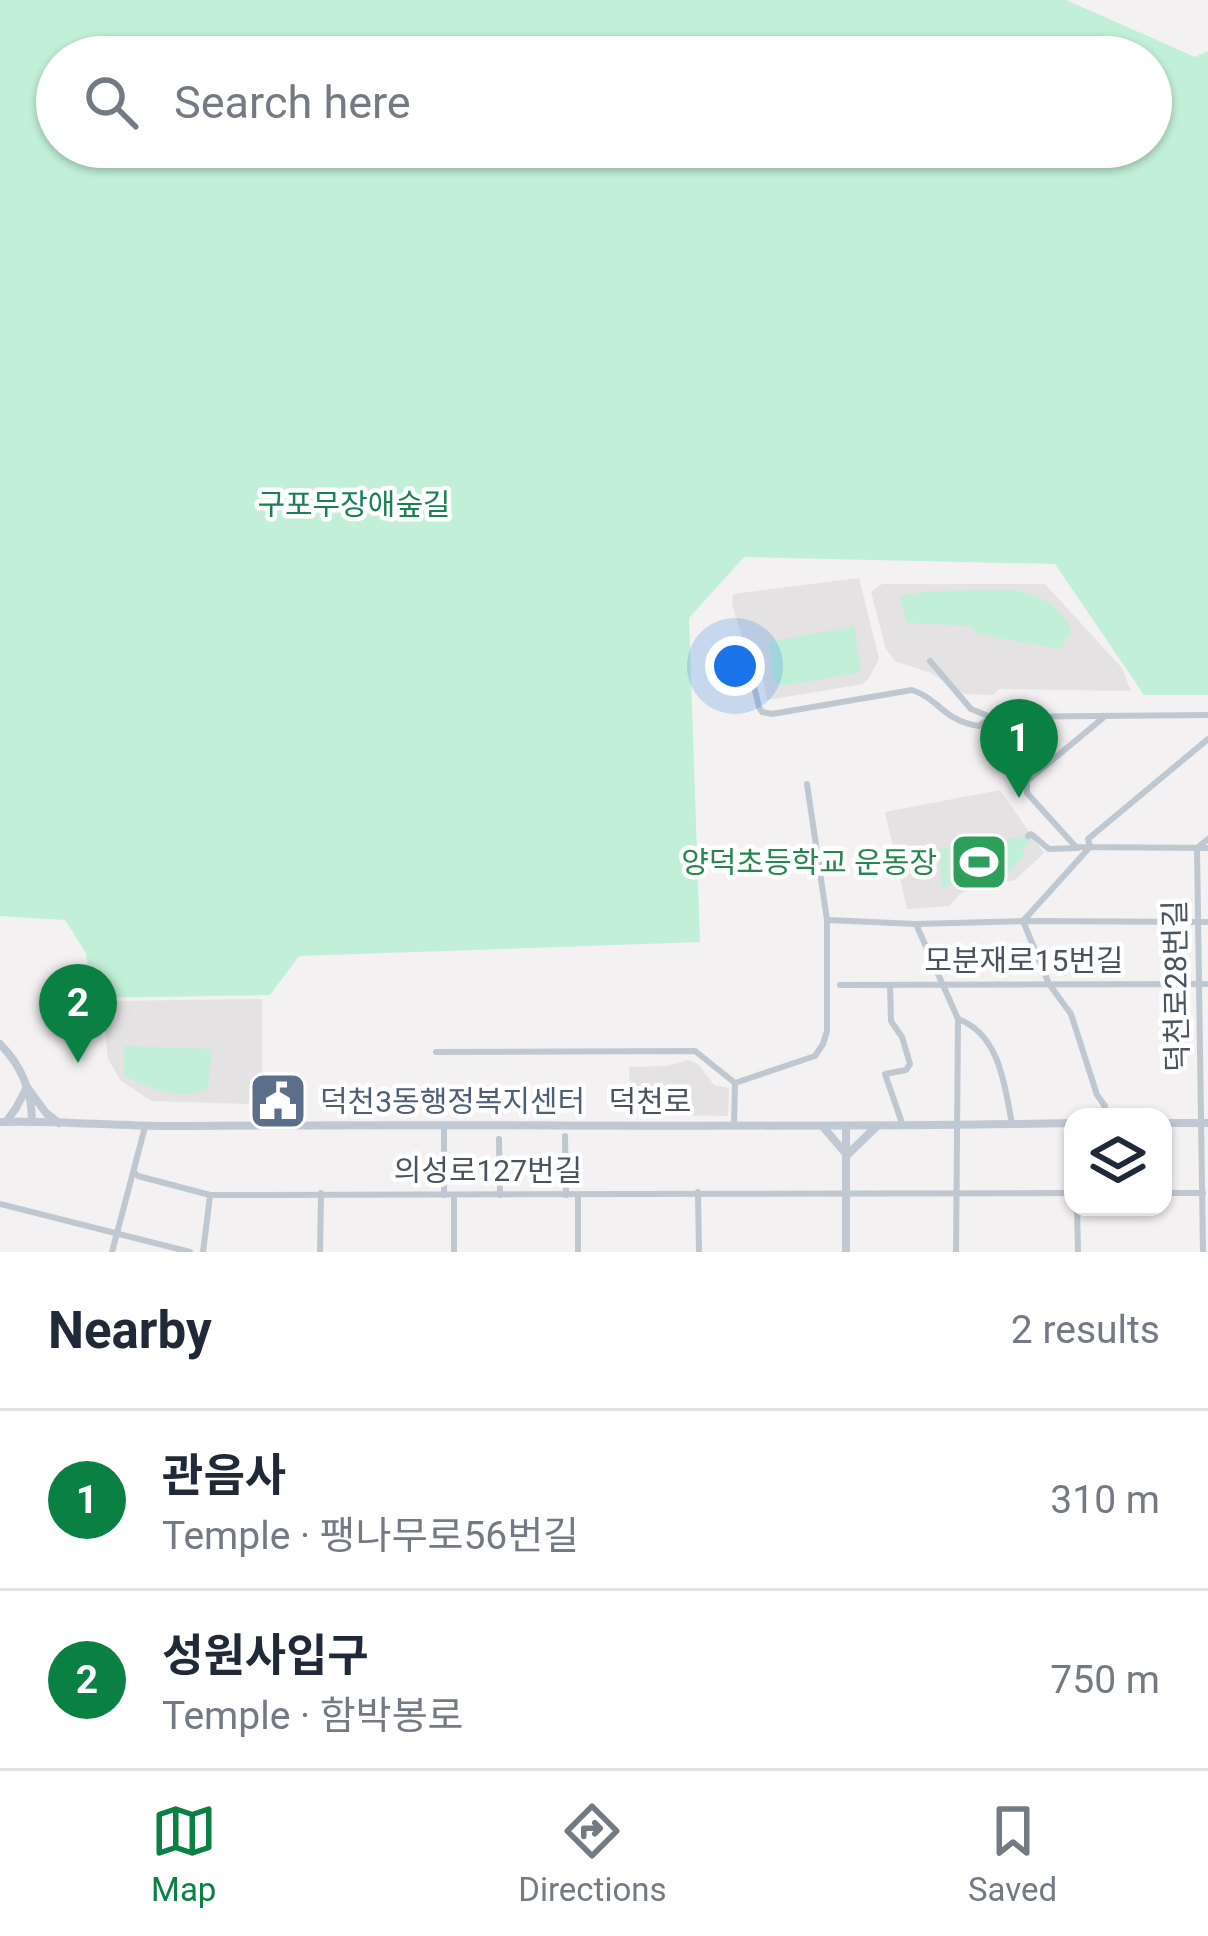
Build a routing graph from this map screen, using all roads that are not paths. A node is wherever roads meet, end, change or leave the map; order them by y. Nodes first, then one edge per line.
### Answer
1 (747, 658) dead end
2 (930, 661) dead end
3 (1208, 715) edge
4 (1106, 716) junction
5 (991, 717) junction
6 (1208, 739) edge
7 (807, 784) dead end
8 (1028, 836) dead end
9 (1208, 843) edge
10 (1090, 848) junction
11 (1197, 848) junction
12 (826, 920) junction
13 (1023, 921) junction
14 (1203, 922) edge
15 (916, 924) junction
16 (942, 984) junction
17 (1049, 984) junction
18 (1204, 984) edge
19 (840, 985) dead end
20 (890, 985) junction
21 (958, 1019) junction
22 (0, 1044) edge
23 (436, 1052) dead end
24 (1205, 1053) edge
25 (735, 1083) junction
26 (27, 1087) junction
27 (1105, 1108) edge
28 (3, 1122) edge
29 (32, 1122) junction
30 (1064, 1123) edge
31 (1172, 1123) edge
32 (1205, 1123) edge
33 (60, 1124) junction
34 (1012, 1124) junction
35 (444, 1125) junction
36 (734, 1126) junction
37 (823, 1126) junction
38 (877, 1126) junction
39 (903, 1126) junction
40 (957, 1126) junction
41 (145, 1127) junction
42 (847, 1127) junction
43 (566, 1136) dead end
44 (499, 1139) dead end
45 (847, 1154) junction
46 (134, 1172) junction
47 (698, 1192) junction
48 (321, 1193) junction
49 (1064, 1193) edge
50 (1172, 1193) edge
51 (1203, 1193) junction
52 (847, 1194) junction
53 (956, 1194) junction
54 (210, 1195) junction
55 (444, 1195) junction
56 (454, 1195) junction
57 (500, 1195) junction
58 (566, 1195) junction
59 (578, 1195) junction
60 (0, 1204) edge
61 (1077, 1216) edge
62 (117, 1234) junction
63 (112, 1252) edge
64 (190, 1252) edge
65 (203, 1252) edge
66 (320, 1252) edge
67 (454, 1252) edge
68 (578, 1252) edge
69 (698, 1252) edge
70 (846, 1252) edge
71 (956, 1252) edge
72 (1078, 1252) edge
73 (1203, 1252) edge

1 - 5 street
2 - 5 street
3 - 4 street
4 - 5 street
4 - 10 street
6 - 10 street
7 - 12 street
8 - 10 street
9 - 11 street
10 - 11 street
10 - 13 street
11 - 14 street, 덕천로28번길
12 - 15 street
12 - 25 street
13 - 14 street
13 - 15 street
13 - 17 street
14 - 18 street, 덕천로28번길
15 - 16 street
16 - 17 street, 모분재로15번길
16 - 20 street, 모분재로15번길
16 - 21 street
17 - 18 street, 모분재로15번길
17 - 27 street
18 - 24 street, 덕천로28번길
19 - 20 street, 모분재로15번길
20 - 39 street
21 - 34 street
21 - 40 street
22 - 26 main road
23 - 25 street
24 - 32 street, 덕천로28번길
25 - 36 street
26 - 28 main road
26 - 29 main road
26 - 33 main road
28 - 29 main road, 덕천로
29 - 33 main road, 덕천로
30 - 34 main road, 덕천로
31 - 32 main road
32 - 51 street, 덕천로28번길
33 - 41 main road, 덕천로
34 - 40 main road, 덕천로
35 - 36 main road, 덕천로
35 - 41 main road, 덕천로
35 - 55 street
36 - 37 main road, 덕천로
37 - 42 main road, 덕천로
37 - 45 main road
38 - 39 main road, 덕천로
38 - 42 main road, 덕천로
38 - 45 main road
39 - 40 main road, 덕천로
40 - 53 street
41 - 46 street
42 - 45 main road
43 - 58 street
44 - 57 street
45 - 52 main road
46 - 54 street, 의성로127번길
46 - 62 street
47 - 52 street, 의성로127번길
47 - 59 street, 의성로127번길
47 - 69 street
48 - 54 street, 의성로127번길
48 - 55 street, 의성로127번길
48 - 66 street
49 - 53 street, 의성로127번길
50 - 51 street
51 - 73 street, 덕천로28번길
52 - 53 street, 의성로127번길
52 - 70 main road
53 - 71 street
54 - 65 street
55 - 56 street, 의성로127번길
56 - 57 street, 의성로127번길
56 - 67 street
57 - 58 street, 의성로127번길
58 - 59 street, 의성로127번길
59 - 68 street
60 - 62 street
61 - 72 street
62 - 63 street
62 - 64 street

